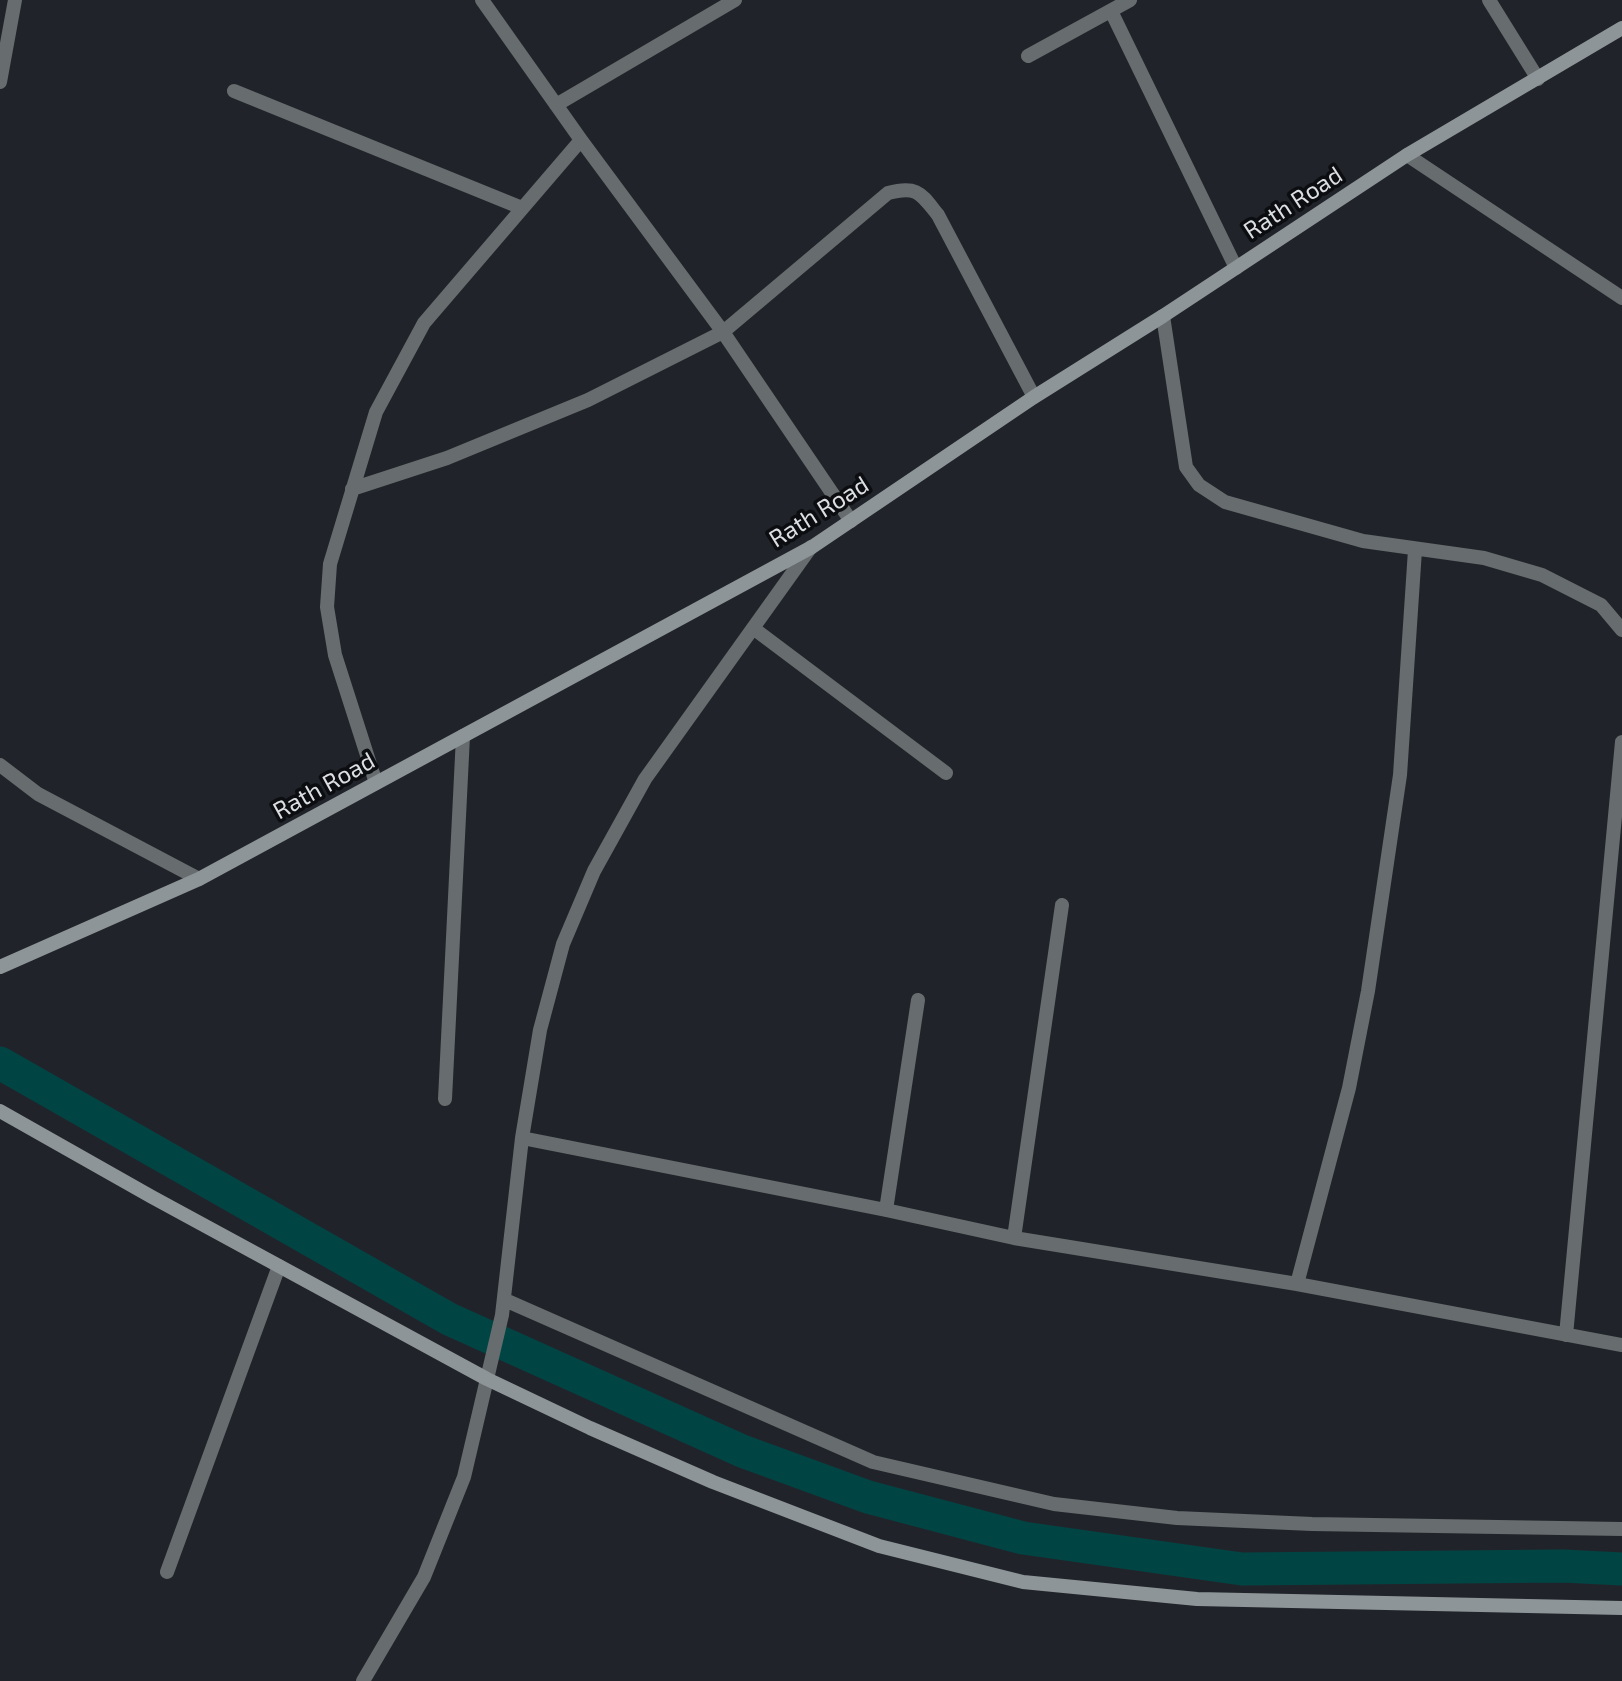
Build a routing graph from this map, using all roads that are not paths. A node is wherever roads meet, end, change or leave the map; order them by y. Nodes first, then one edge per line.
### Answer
1 (15, 0) edge
2 (482, 0) edge
3 (735, 0) edge
4 (1130, 0) edge
5 (1489, 0) edge
6 (1111, 10) junction
7 (1622, 28) edge
8 (1028, 56) dead end
9 (1538, 79) junction
10 (0, 82) edge
11 (234, 91) dead end
12 (556, 105) junction
13 (581, 140) junction
14 (1407, 155) junction
15 (522, 208) junction
16 (1236, 268) junction
17 (1622, 298) edge
18 (1163, 316) junction
19 (723, 332) junction
20 (1034, 397) junction
21 (352, 489) junction
22 (851, 521) junction
23 (812, 547) junction
24 (1415, 550) junction
25 (753, 628) junction
26 (1622, 630) edge
27 (463, 736) junction
28 (1622, 742) edge
29 (0, 765) edge
30 (946, 773) dead end
31 (376, 783) junction
32 (199, 879) junction
33 (1062, 905) dead end
34 (0, 967) edge
35 (918, 1000) dead end
36 (445, 1099) dead end
37 (0, 1111) edge
38 (522, 1138) junction
39 (886, 1210) junction
40 (1014, 1238) junction
41 (279, 1266) junction
42 (1297, 1284) junction
43 (503, 1308) junction
44 (1566, 1335) junction
45 (1622, 1345) edge
46 (487, 1379) junction
47 (1622, 1529) edge
48 (167, 1572) dead end
49 (1622, 1608) edge
50 (363, 1681) edge

1 - 10 street
2 - 12 street
3 - 12 street
4 - 6 street
5 - 9 street
6 - 8 street
6 - 16 street
7 - 9 street, Rath Road
9 - 14 street, Rath Road
11 - 15 street
12 - 13 street
13 - 15 street
13 - 19 street
14 - 16 street, Rath Road
14 - 17 street
15 - 21 street
16 - 18 street, Rath Road
18 - 20 street, Rath Road
18 - 24 street
19 - 20 street
19 - 21 street
19 - 22 street
20 - 22 street, Rath Road
21 - 31 street
22 - 23 street, Rath Road
23 - 25 street
23 - 27 street, Rath Road
24 - 26 street
24 - 42 street
25 - 30 street
25 - 38 street
27 - 31 street, Rath Road
27 - 36 street
28 - 44 street
29 - 32 street
31 - 32 street, Rath Road
32 - 34 street, Rath Road
33 - 40 street
35 - 39 street
37 - 41 street
38 - 39 street
38 - 43 street
39 - 40 street
40 - 42 street
41 - 46 street
41 - 48 street
42 - 44 street
43 - 46 street
43 - 47 street
44 - 45 street
46 - 49 street
46 - 50 street

